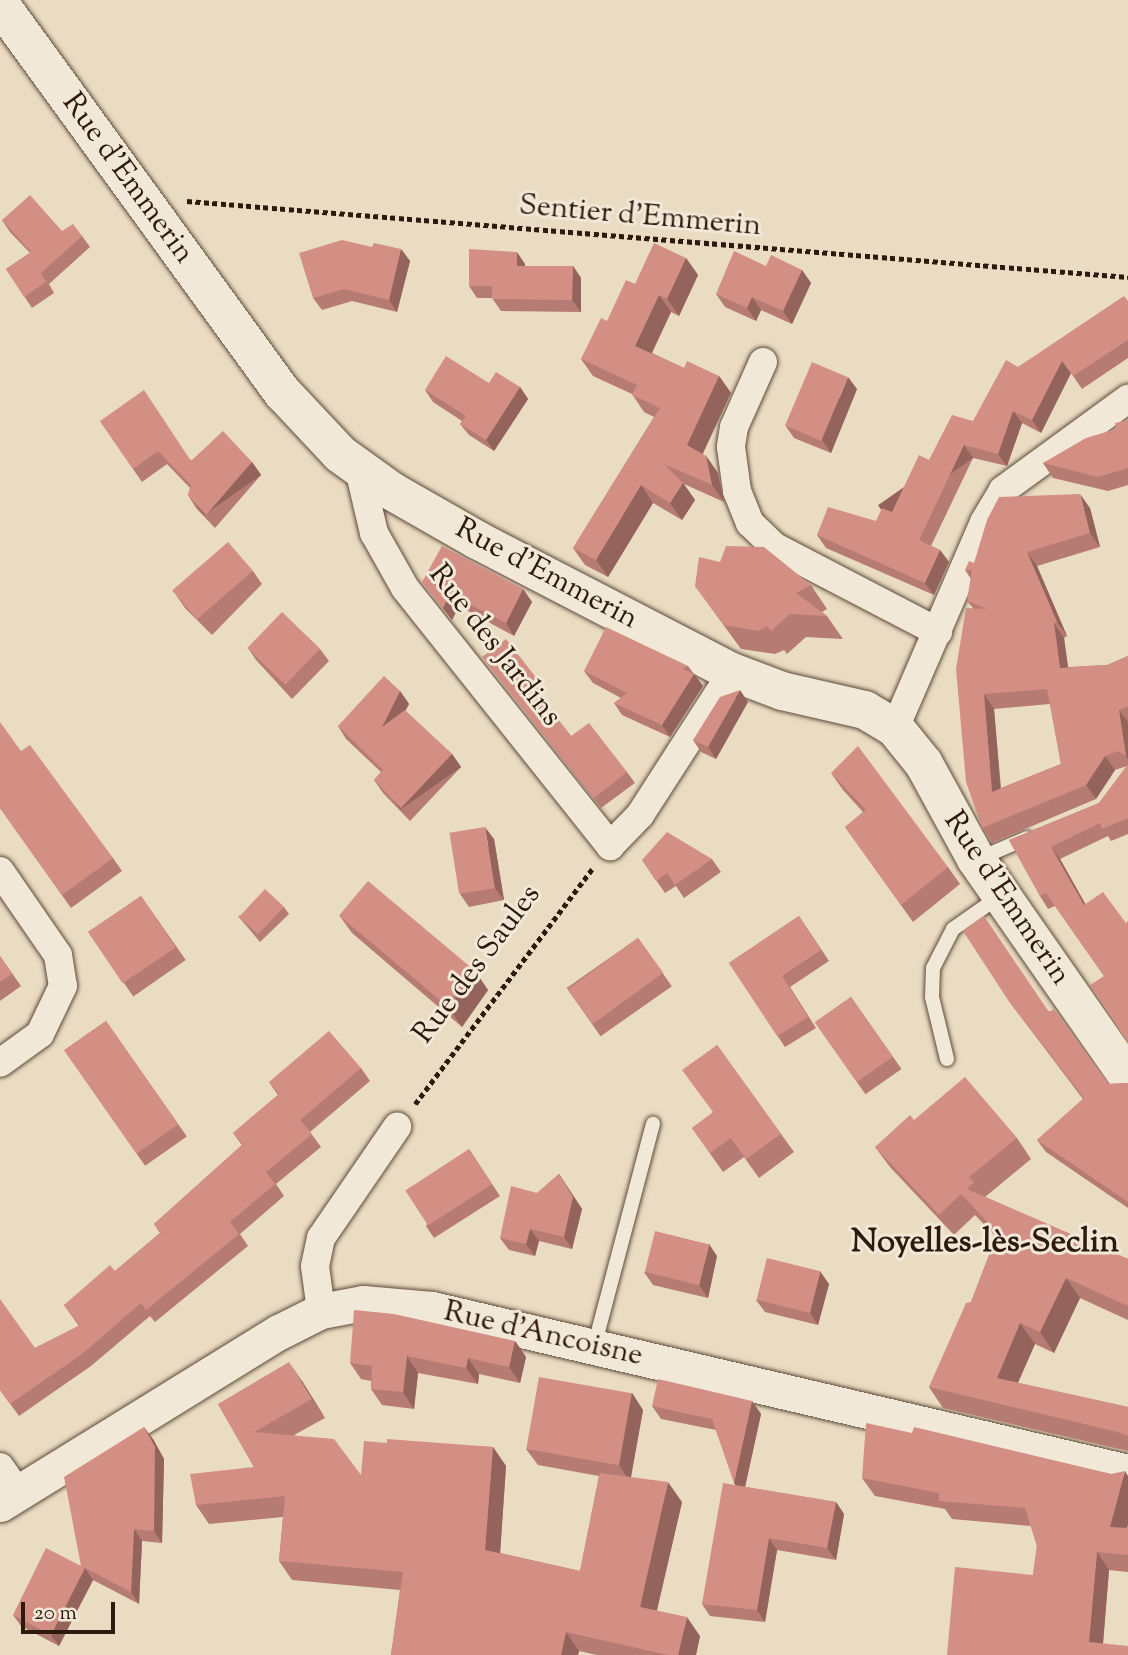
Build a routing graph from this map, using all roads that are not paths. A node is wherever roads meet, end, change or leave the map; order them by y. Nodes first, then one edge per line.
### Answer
1 (0, 4) edge
2 (763, 362) dead end
3 (1128, 399) edge
4 (359, 469) junction
5 (938, 632) junction
6 (732, 672) junction
7 (895, 728) junction
8 (1040, 833) edge
9 (976, 859) junction
10 (0, 871) edge
11 (1001, 895) junction
12 (947, 1059) dead end
13 (0, 1063) edge
14 (1128, 1077) edge
15 (653, 1124) dead end
16 (397, 1127) road end
17 (321, 1311) junction
18 (594, 1347) junction
19 (1128, 1472) edge
20 (6, 1488) edge

1 - 4 main road, Rue d'Emmerin
2 - 5 street
3 - 5 street
4 - 6 main road, Rue d'Emmerin
4 - 6 street, Rue des Jardins
5 - 7 street
6 - 7 main road, Rue d'Emmerin
7 - 9 main road, Rue d'Emmerin
8 - 9 lane
9 - 11 main road, Rue d'Emmerin
10 - 13 street
11 - 12 lane
11 - 14 main road, Rue d'Emmerin
15 - 18 lane
16 - 17 street
17 - 18 street, Rue d'Ancoisne
17 - 20 street, Rue d'Ancoisne
18 - 19 street, Rue d'Ancoisne

